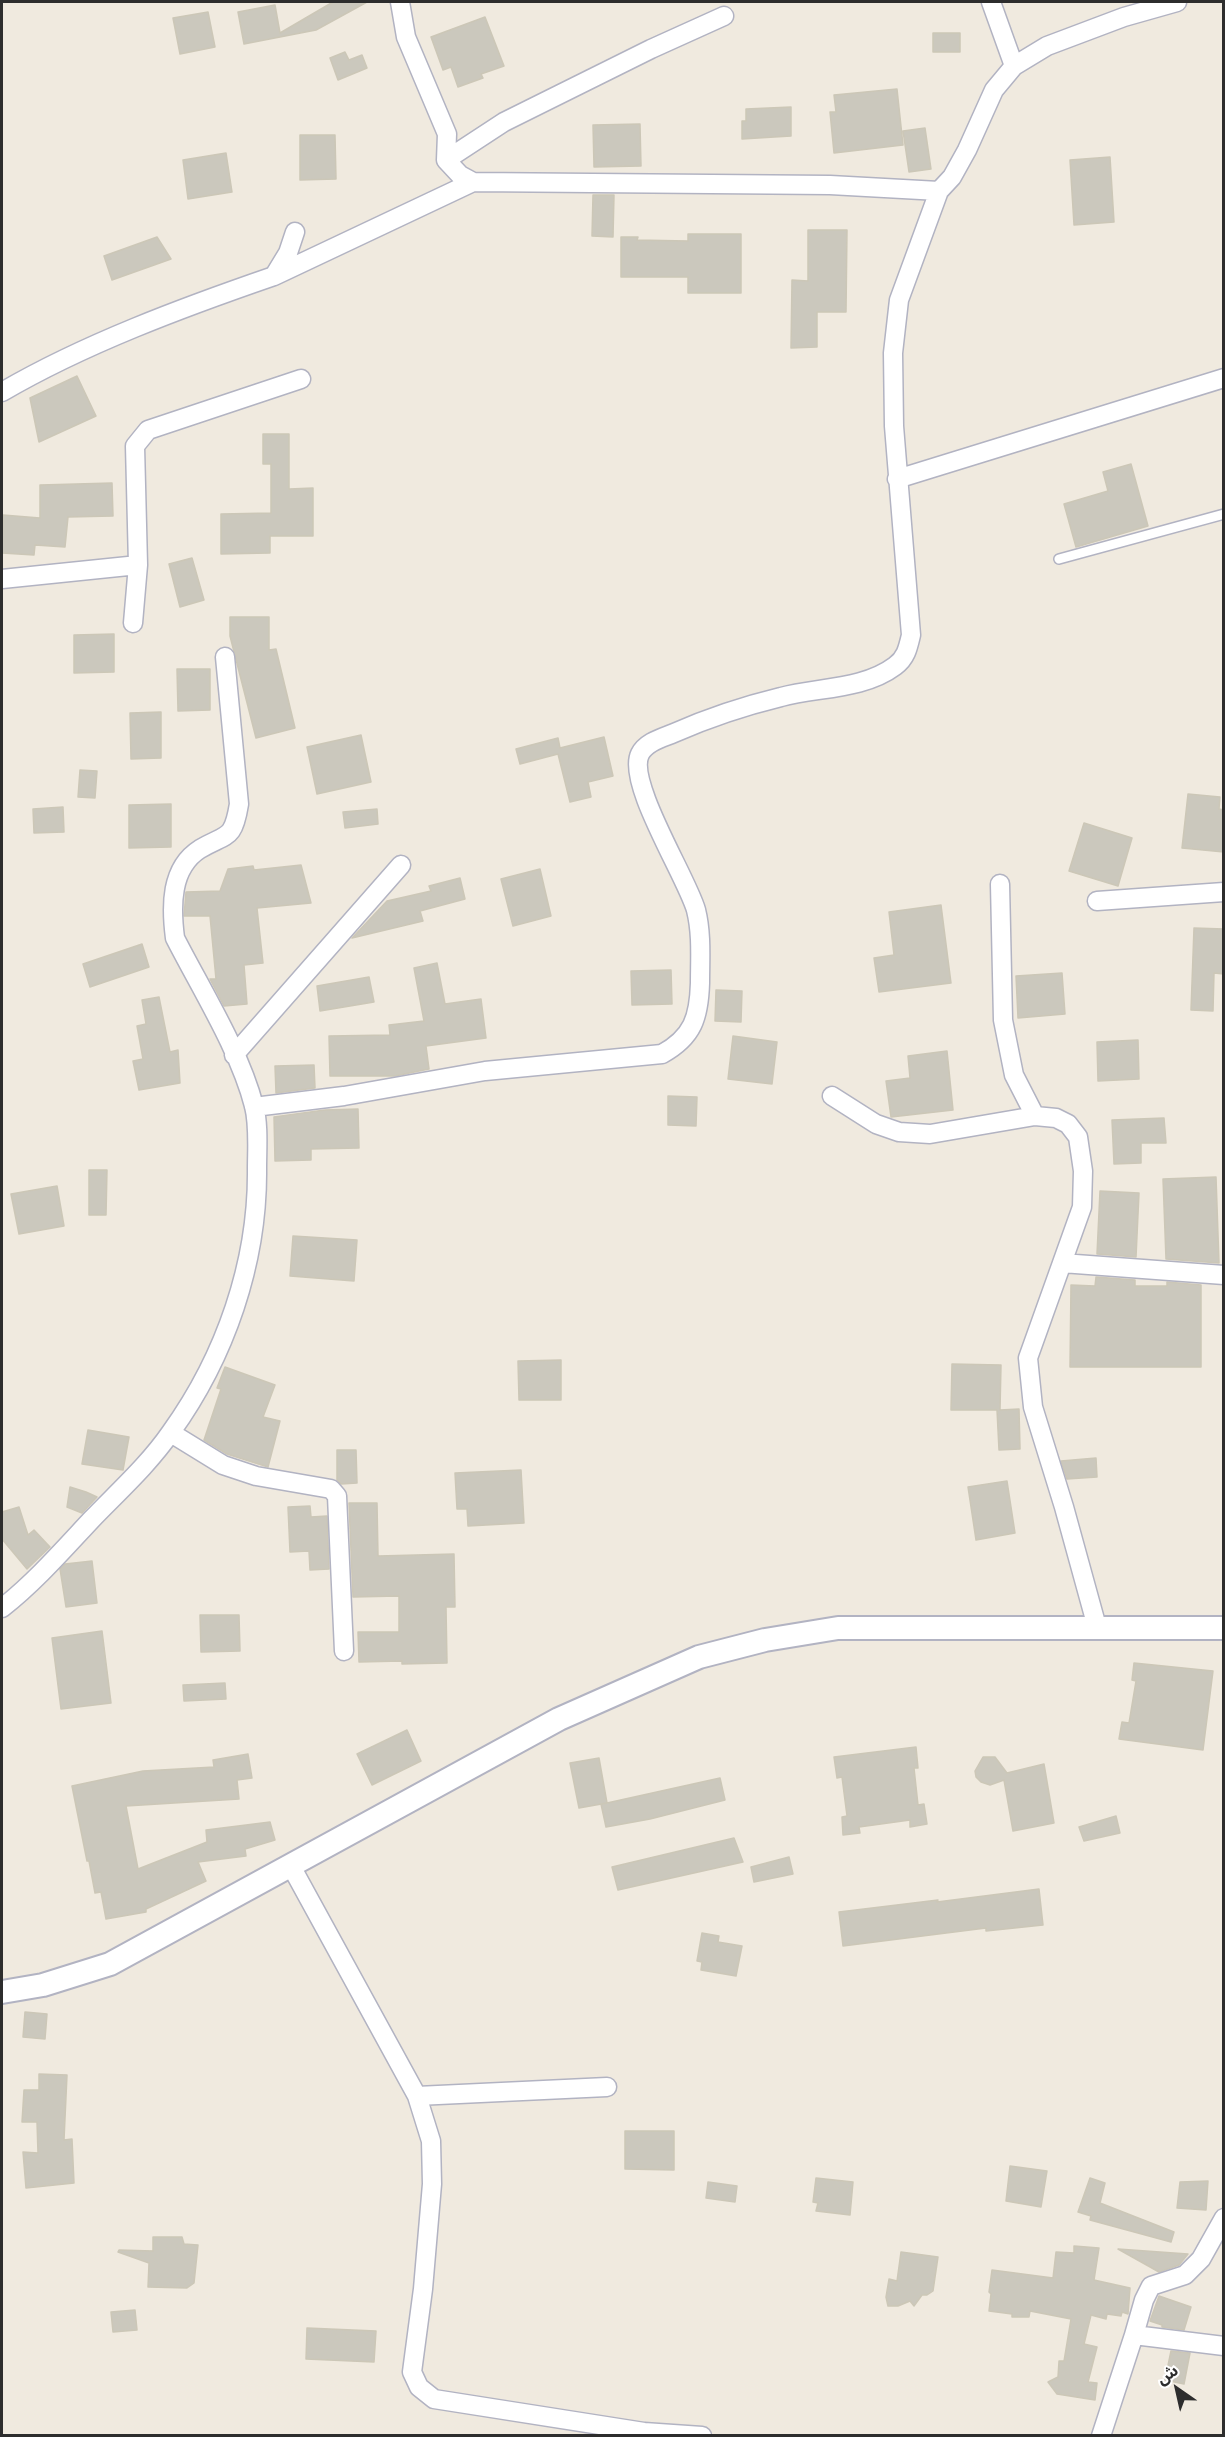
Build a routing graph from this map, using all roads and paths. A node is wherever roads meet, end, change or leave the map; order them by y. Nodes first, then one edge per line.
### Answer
1 (400, 2) edge
2 (991, 2) edge
3 (1177, 2) edge
4 (724, 16) dead end
5 (1014, 66) junction
6 (446, 160) junction
7 (473, 182) junction
8 (939, 192) junction
9 (295, 231) dead end
10 (274, 276) junction
11 (1224, 378) edge
12 (301, 379) dead end
13 (2, 392) edge
14 (897, 479) junction
15 (1224, 514) edge
16 (1059, 559) dead end
17 (138, 565) junction
18 (2, 579) edge
19 (133, 623) dead end
20 (225, 657) dead end
21 (401, 865) dead end
22 (1000, 884) dead end
23 (1224, 892) edge
24 (1097, 901) dead end
25 (234, 1055) junction
26 (832, 1096) dead end
27 (254, 1107) junction
28 (1035, 1116) junction
29 (1062, 1263) junction
30 (1224, 1275) edge
31 (171, 1433) junction
32 (2, 1608) edge
33 (1097, 1627) junction
34 (1224, 1628) edge
35 (344, 1651) dead end
36 (291, 1866) junction
37 (2, 1992) edge
38 (607, 2087) dead end
39 (417, 2096) junction
40 (1224, 2218) edge
41 (1134, 2335) junction
42 (1224, 2346) edge
43 (643, 2434) edge
44 (702, 2436) edge
45 (1101, 2436) edge

1 - 6 street
2 - 5 street
3 - 5 street
4 - 6 street
5 - 8 street
6 - 7 street
7 - 8 street
7 - 10 street
8 - 14 street
9 - 10 street
10 - 13 street
11 - 14 street
12 - 17 street
14 - 27 street
15 - 16 lane
17 - 18 street
17 - 19 street
20 - 25 street
21 - 25 street
22 - 28 street
23 - 24 street
25 - 27 street
26 - 28 street
27 - 31 street
28 - 29 street
29 - 30 street
29 - 33 street
31 - 32 street
31 - 35 street
33 - 34 street
33 - 36 street
36 - 37 street
36 - 39 street
38 - 39 street
39 - 43 street
40 - 41 street
41 - 42 street
41 - 45 street
43 - 44 street

